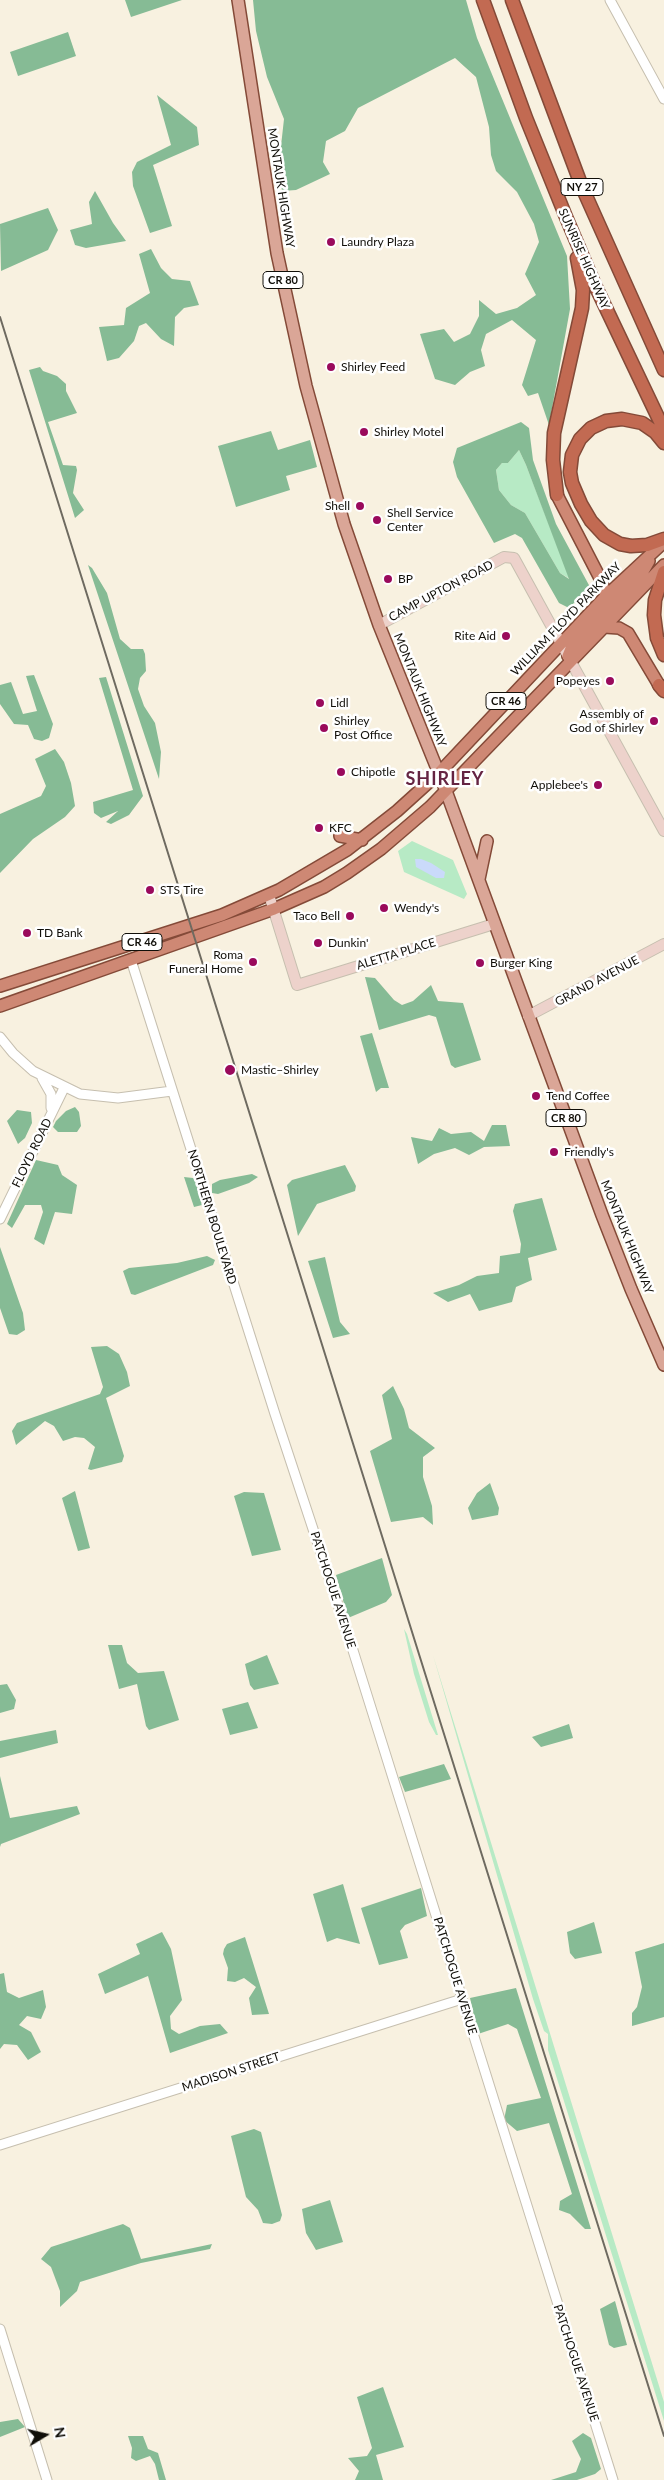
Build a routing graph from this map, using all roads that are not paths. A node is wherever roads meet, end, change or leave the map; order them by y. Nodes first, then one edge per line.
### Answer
1 (238, 0) edge
2 (483, 0) edge
3 (512, 0) edge
4 (610, 0) edge
5 (664, 99) edge
6 (566, 217) junction
7 (664, 370) edge
8 (664, 430) edge
9 (664, 443) edge
10 (557, 495) joint
11 (662, 543) edge
12 (664, 564) edge
13 (664, 572) edge
14 (606, 596) junction
15 (379, 625) junction
16 (604, 627) junction
17 (561, 642) junction
18 (664, 655) edge
19 (570, 659) junction
20 (662, 688) edge
21 (520, 716) junction
22 (518, 730) dead end
23 (510, 739) dead end
24 (492, 745) junction
25 (439, 773) junction
26 (446, 791) junction
27 (664, 831) edge
28 (340, 836) dead end
29 (362, 840) junction
30 (487, 841) dead end
31 (478, 880) junction
32 (270, 895) junction
33 (274, 909) junction
34 (494, 924) junction
35 (664, 944) edge
36 (131, 960) junction
37 (0, 986) edge
38 (0, 1006) edge
39 (528, 1016) junction
40 (0, 1036) edge
41 (40, 1076) junction
42 (64, 1088) junction
43 (172, 1091) junction
44 (50, 1115) junction
45 (0, 1219) edge
46 (664, 1365) edge
47 (295, 1473) joint
48 (462, 1999) junction
49 (0, 2145) edge
50 (0, 2329) edge
51 (47, 2480) edge
52 (613, 2480) edge

1 - 15 main road, MONTAUK HIGHWAY / CR 80
2 - 6 highway, SUNRISE HIGHWAY / NY 27
3 - 7 highway, NY 27
4 - 5 street
6 - 8 highway, SUNRISE HIGHWAY / NY 27
6 - 10 highway
9 - 11 highway
10 - 14 highway
11 - 14 highway, WILLIAM FLOYD PARKWAY / CR 46
11 - 19 highway
12 - 16 highway, CR 46
13 - 18 highway
14 - 17 highway, WILLIAM FLOYD PARKWAY / CR 46
15 - 17 main road, CAMP UPTON ROAD
15 - 25 main road, MONTAUK HIGHWAY / CR 80
16 - 19 highway, CR 46
16 - 20 highway
17 - 19 main road
17 - 25 highway, WILLIAM FLOYD PARKWAY / CR 46
19 - 21 highway, CR 46
19 - 27 main road
21 - 22 highway
21 - 24 highway, CR 46
23 - 24 highway
24 - 26 highway, CR 46
25 - 26 main road, MONTAUK HIGHWAY / CR 80
25 - 29 highway, WILLIAM FLOYD PARKWAY / CR 46
26 - 31 main road, MONTAUK HIGHWAY / CR 80
26 - 33 highway, CR 46
28 - 29 highway
29 - 32 highway, WILLIAM FLOYD PARKWAY / CR 46
30 - 31 main road
31 - 34 main road, MONTAUK HIGHWAY / CR 80
32 - 33 main road
32 - 37 highway, WILLIAM FLOYD PARKWAY / CR 46
33 - 34 main road, ALETTA PLACE
33 - 36 highway, CR 46
34 - 39 main road, MONTAUK HIGHWAY / CR 80
35 - 39 main road, GRAND AVENUE
36 - 38 highway, CR 46
36 - 43 street, NORTHERN BOULEVARD
39 - 46 main road, MONTAUK HIGHWAY / CR 80
40 - 41 street
41 - 42 street
41 - 44 street
42 - 43 street
42 - 44 street, FLOYD ROAD
43 - 47 street, NORTHERN BOULEVARD
44 - 45 street, FLOYD ROAD
47 - 48 street, PATCHOGUE AVENUE
48 - 49 street, MADISON STREET
48 - 52 street, PATCHOGUE AVENUE
50 - 51 street

